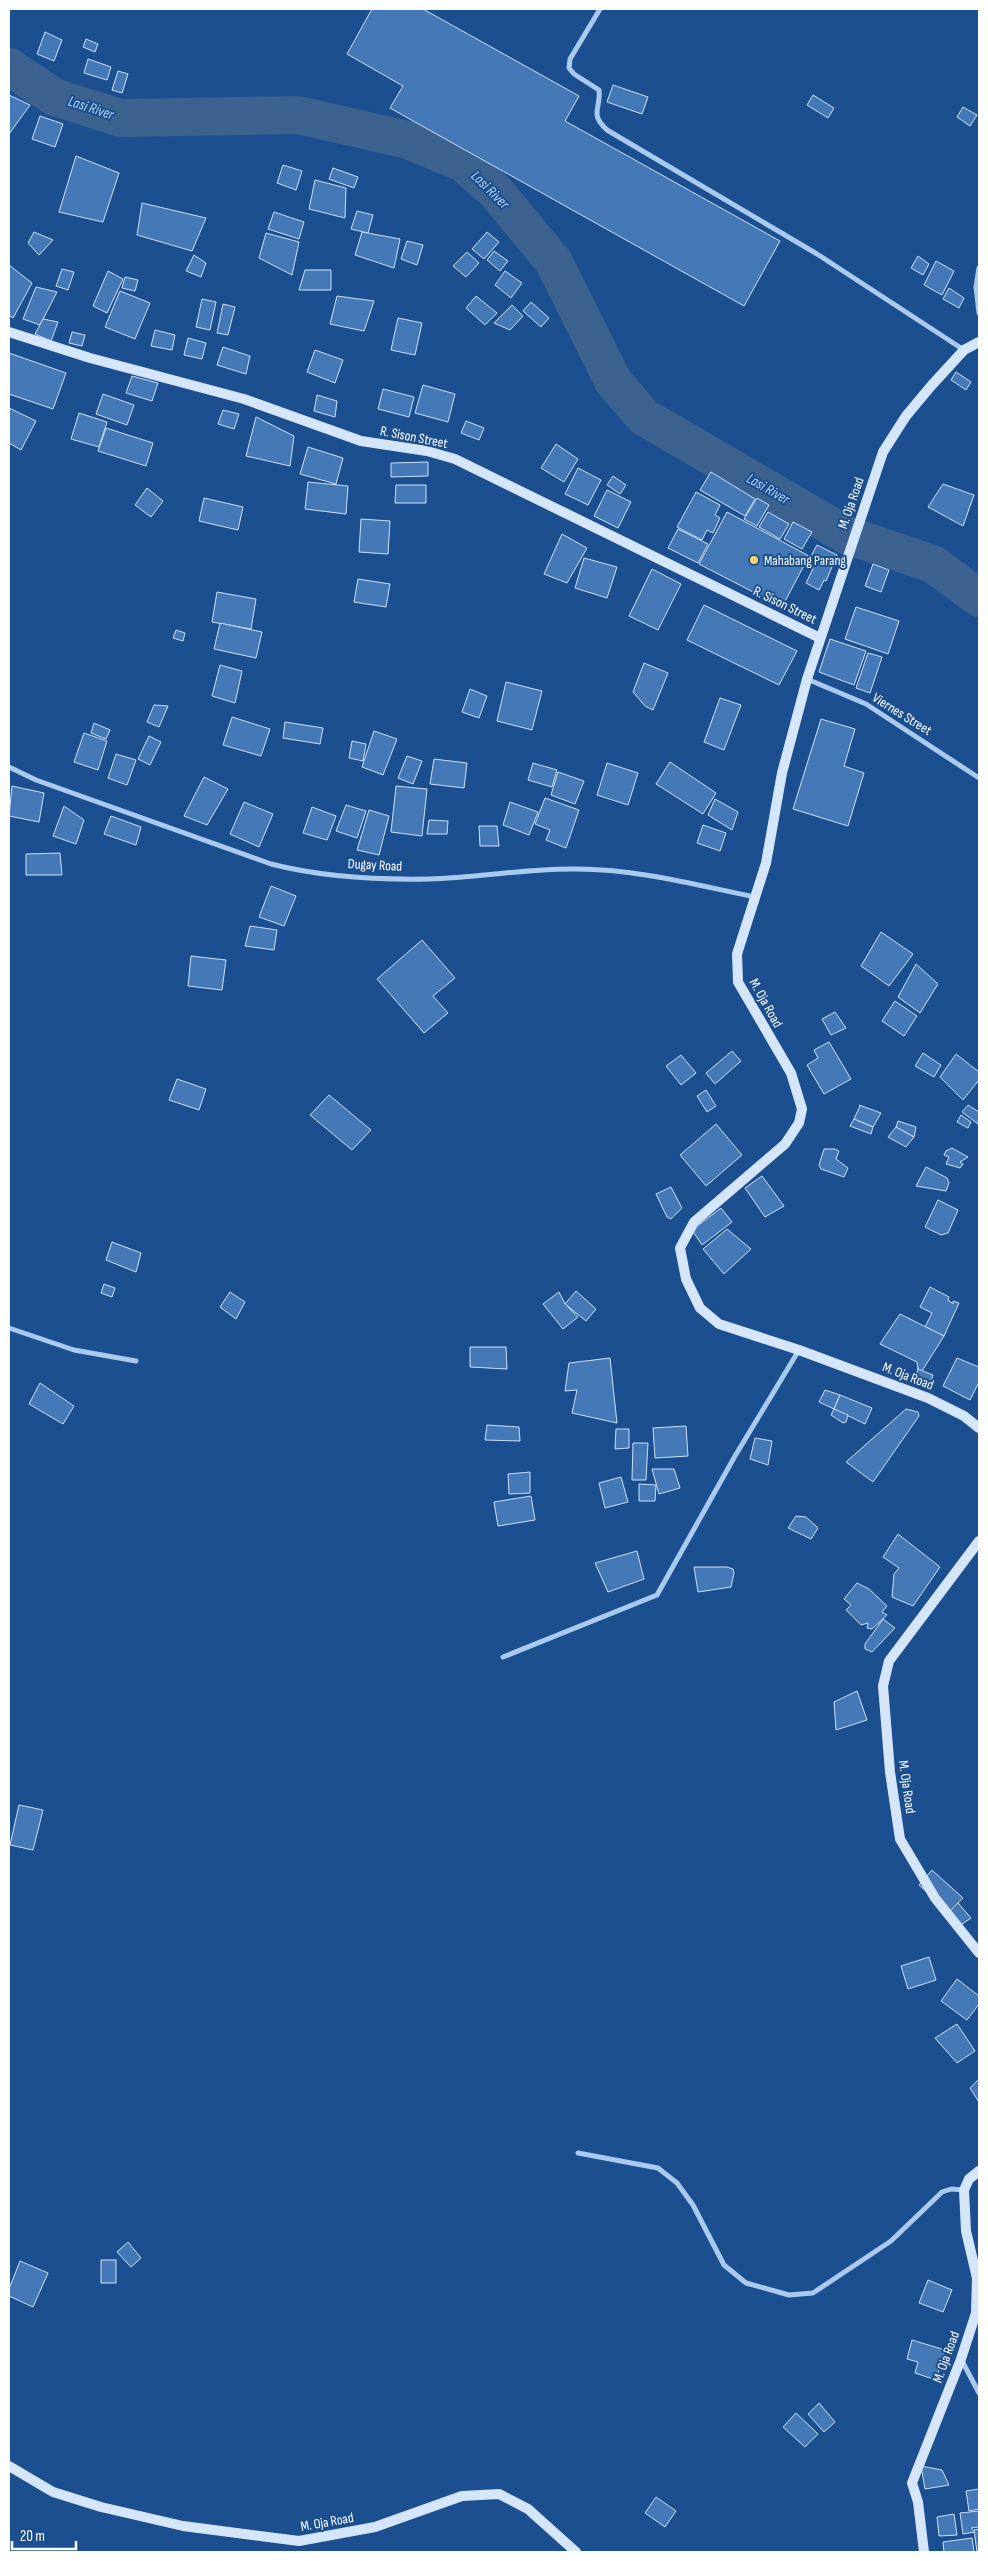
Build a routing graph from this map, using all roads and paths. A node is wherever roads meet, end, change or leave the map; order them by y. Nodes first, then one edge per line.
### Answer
1 (600, 9) edge
2 (979, 268) edge
3 (979, 312) edge
4 (9, 332) edge
5 (979, 342) edge
6 (964, 350) junction
7 (820, 638) junction
8 (807, 679) junction
9 (9, 767) edge
10 (979, 778) edge
11 (756, 897) junction
12 (9, 1328) edge
13 (799, 1350) junction
14 (136, 1361) dead end
15 (979, 1428) edge
16 (979, 1540) edge
17 (503, 1657) dead end
18 (979, 1953) edge
19 (578, 2153) dead end
20 (979, 2171) edge
21 (964, 2190) junction
22 (961, 2358) junction
23 (979, 2393) edge
24 (9, 2466) edge
25 (576, 2552) edge
26 (924, 2552) edge

1 - 6 street
2 - 3 street
4 - 7 street, R. Sison Street
5 - 6 street, M. Oja Road
6 - 7 street, M. Oja Road
7 - 8 street, M. Oja Road
8 - 10 street, Viernes Street
8 - 11 street, M. Oja Road
9 - 11 street, Dugay Road
11 - 13 street, M. Oja Road
12 - 14 street
13 - 15 street, M. Oja Road
13 - 17 street
16 - 18 street, M. Oja Road
19 - 21 street
20 - 21 street
21 - 22 street, M. Oja Road
22 - 23 street
22 - 26 street, M. Oja Road
24 - 25 street, M. Oja Road

